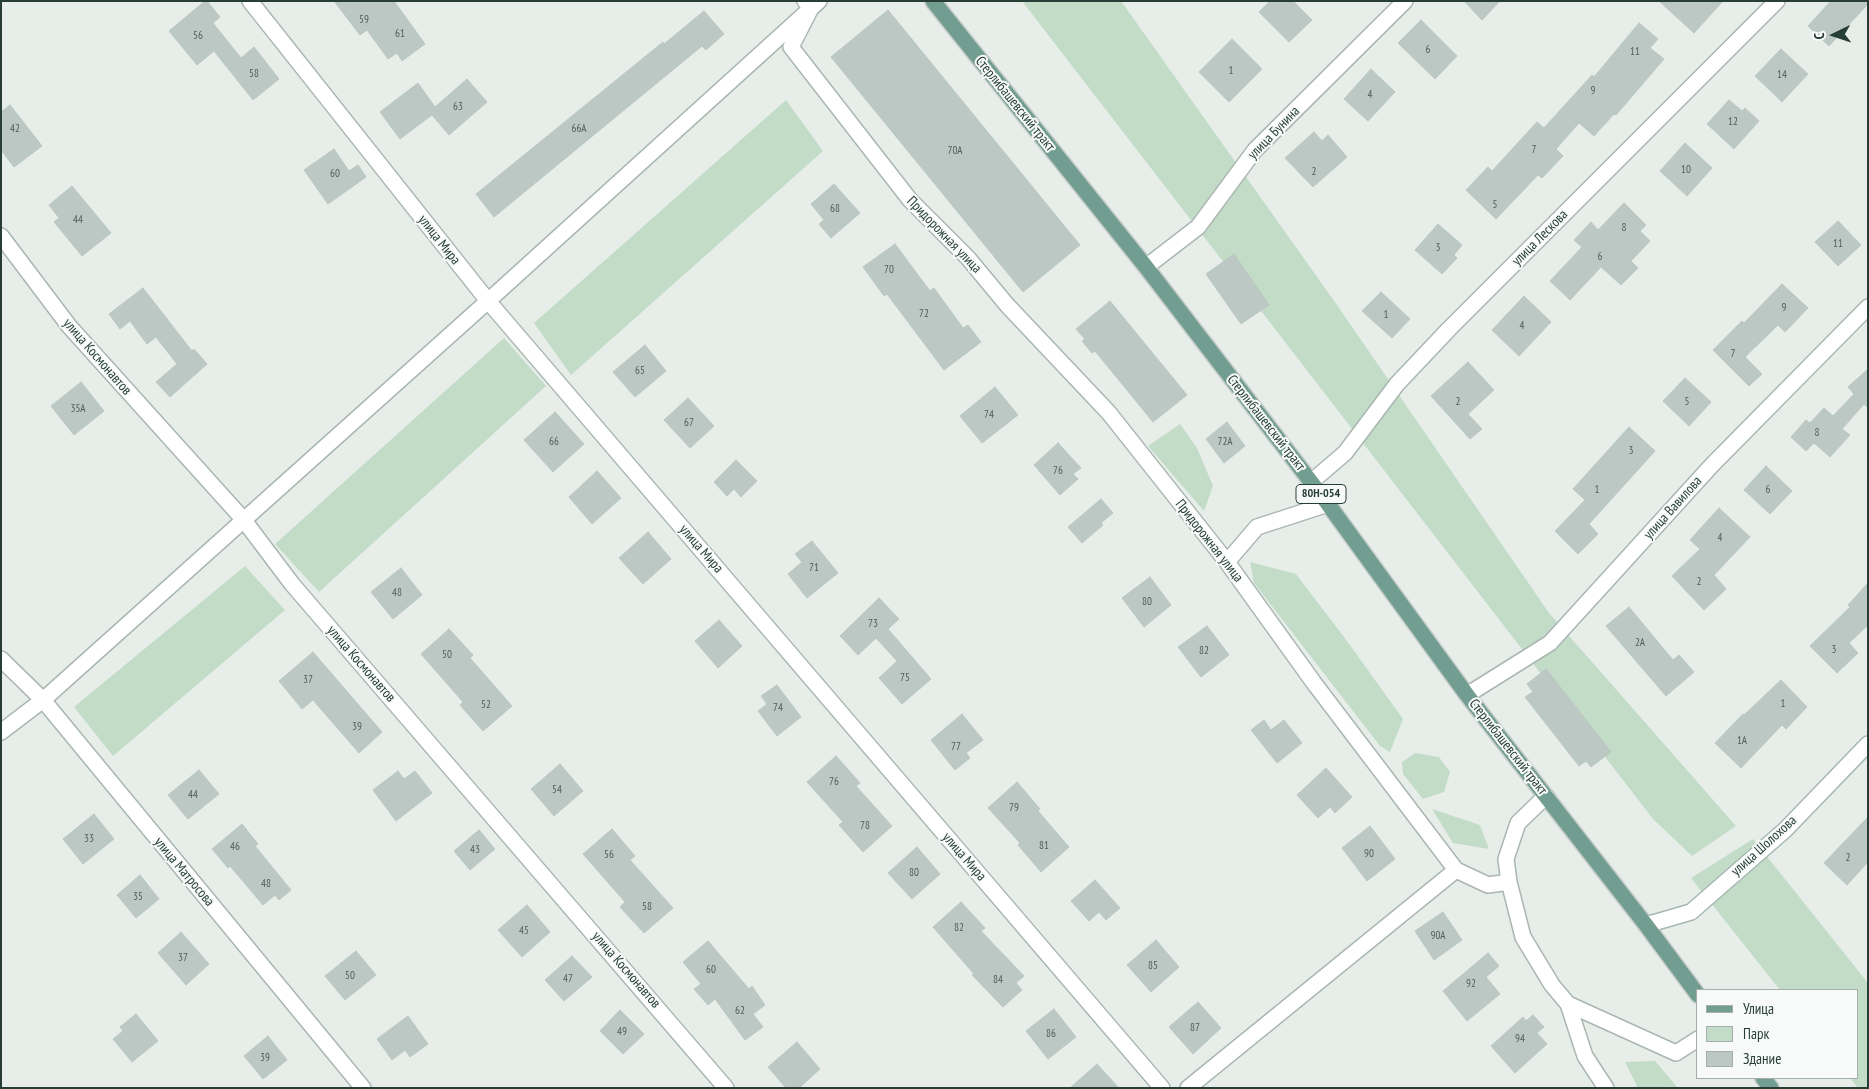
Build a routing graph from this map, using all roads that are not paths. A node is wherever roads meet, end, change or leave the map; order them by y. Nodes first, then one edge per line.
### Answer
1 (250, 1) edge
2 (933, 1) edge
3 (1405, 1) edge
4 (1777, 1) edge
5 (812, 4) edge
6 (1, 236) edge
7 (1146, 267) junction
8 (488, 302) junction
9 (1868, 307) edge
10 (1311, 482) junction
11 (1328, 504) junction
12 (243, 520) junction
13 (1227, 562) junction
14 (1, 659) edge
15 (1467, 695) junction
16 (43, 700) junction
17 (1, 732) edge
18 (1868, 744) edge
19 (1546, 796) junction
20 (1456, 870) junction
21 (1509, 882) junction
22 (1646, 925) junction
23 (1696, 992) edge
24 (1568, 1004) junction
25 (1696, 1040) edge
26 (363, 1088) edge
27 (726, 1088) edge
28 (1162, 1088) edge
29 (1188, 1088) edge
30 (1606, 1088) edge

1 - 8 street, улица Мира
2 - 7 main road, Стерлибашевский тракт / 80Н-054
3 - 7 street, улица Бунина
4 - 10 street, улица Лескова
5 - 8 street
5 - 13 street, Придорожная улица
6 - 12 street, улица Космонавтов
7 - 10 main road, Стерлибашевский тракт / 80Н-054
8 - 12 street
8 - 28 street, улица Мира
9 - 15 street, улица Вавилова
10 - 11 main road, Стерлибашевский тракт / 80Н-054
11 - 13 street
11 - 15 main road, Стерлибашевский тракт / 80Н-054
12 - 16 street
12 - 27 street, улица Космонавтов
13 - 20 street, Придорожная улица
14 - 16 street, улица Матросова
15 - 19 main road, Стерлибашевский тракт / 80Н-054
16 - 17 street
16 - 26 street, улица Матросова
18 - 22 street, улица Шолохова
19 - 21 street
19 - 22 main road, Стерлибашевский тракт / 80Н-054
20 - 21 street, Придорожная улица
20 - 29 street
21 - 24 street
22 - 23 main road, Стерлибашевский тракт / 80Н-054
24 - 25 street
24 - 30 street

